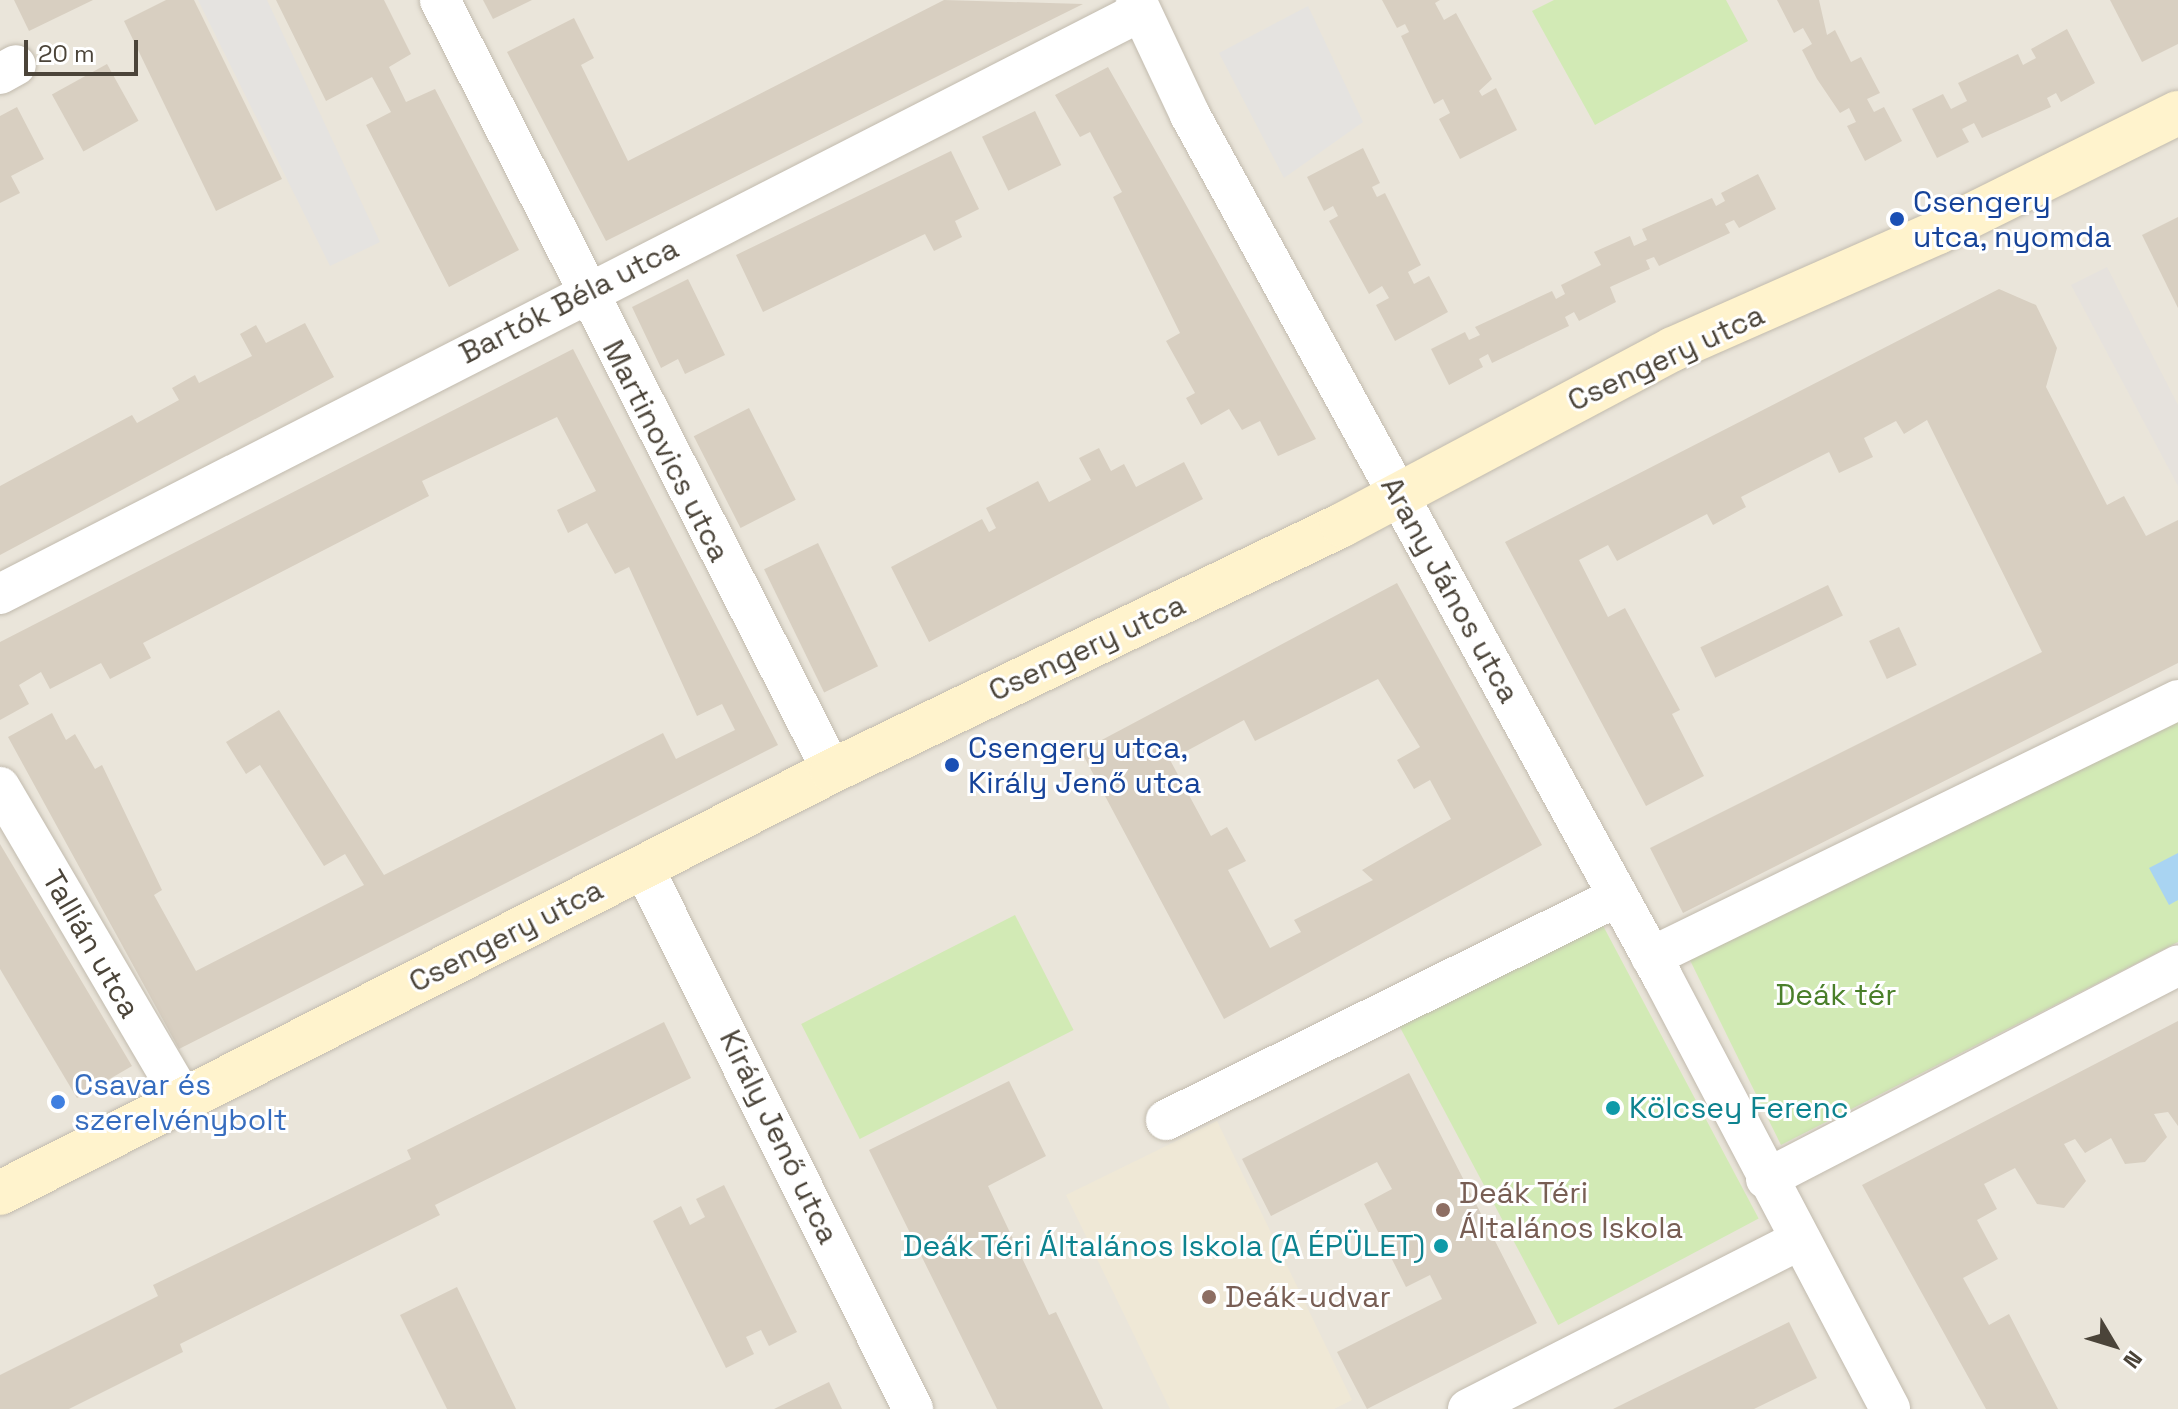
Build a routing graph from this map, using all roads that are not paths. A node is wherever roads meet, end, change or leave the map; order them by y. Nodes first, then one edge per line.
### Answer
1 (440, 0) edge
2 (1138, 6) edge
3 (2178, 113) edge
4 (586, 294) junction
5 (1397, 495) junction
6 (0, 594) edge
7 (2178, 700) edge
8 (832, 771) junction
9 (0, 787) edge
10 (643, 867) junction
11 (1617, 897) junction
12 (1651, 957) junction
13 (2178, 965) edge
14 (183, 1099) junction
15 (1166, 1120) dead end
16 (1766, 1179) junction
17 (0, 1193) edge
18 (1798, 1241) junction
19 (913, 1409) edge
20 (1468, 1409) edge
21 (1890, 1409) edge

1 - 4 street, Martinovics utca
2 - 4 street, Bartók Béla utca
2 - 5 street, Arany János utca
3 - 5 main road, Csengery utca
4 - 6 street, Bartók Béla utca
4 - 8 street, Martinovics utca
5 - 8 main road, Csengery utca
5 - 11 street, Arany János utca
7 - 12 street
8 - 10 main road, Csengery utca
9 - 14 street, Tallián utca
10 - 14 main road, Csengery utca
10 - 19 street, Király Jenő utca
11 - 12 street, Arany János utca
11 - 15 street
12 - 16 street, Arany János utca
13 - 16 street
14 - 17 main road, Csengery utca
16 - 18 street, Arany János utca
18 - 20 street
18 - 21 street, Arany János utca

